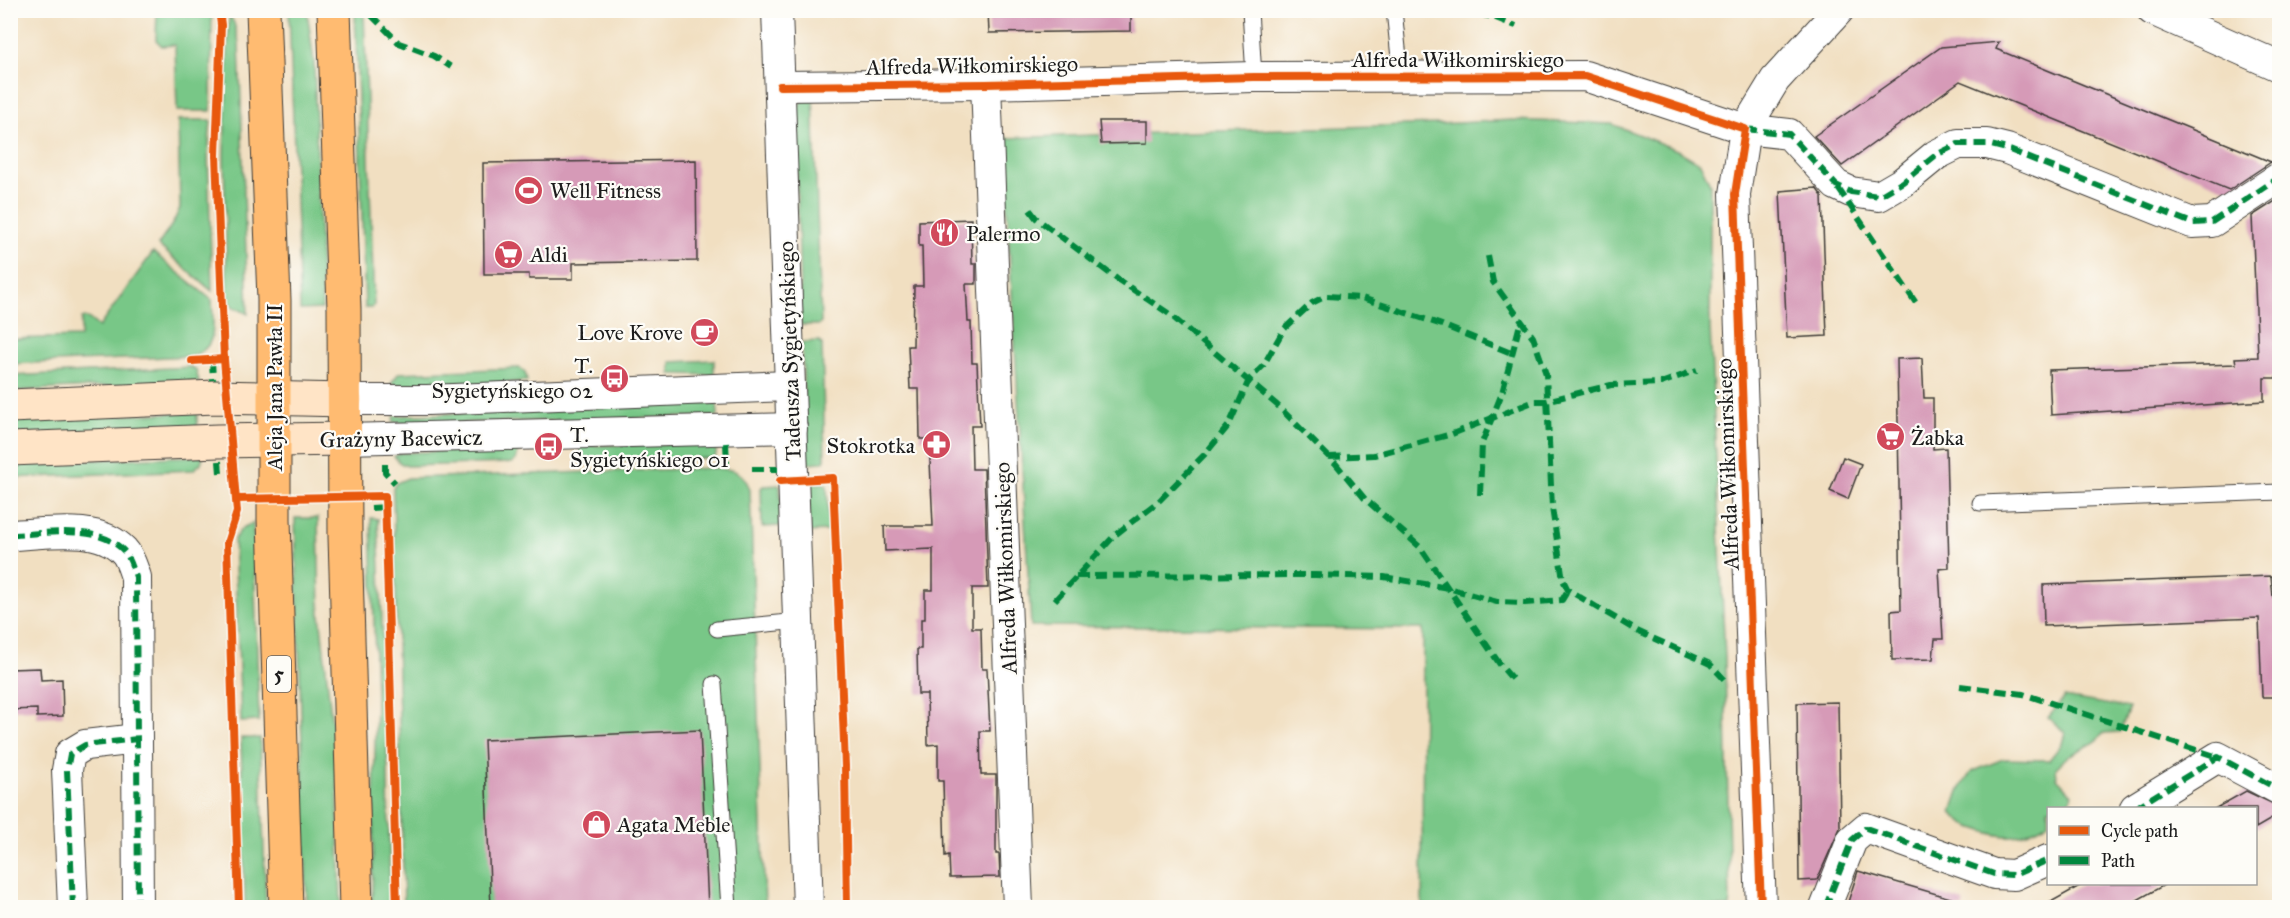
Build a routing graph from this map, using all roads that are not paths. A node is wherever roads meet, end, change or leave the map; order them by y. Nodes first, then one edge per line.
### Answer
1 (334, 10) edge
2 (777, 10) edge
3 (1250, 10) edge
4 (1395, 10) edge
5 (1839, 10) edge
6 (2152, 10) edge
7 (262, 11) edge
8 (2280, 68) edge
9 (1254, 77) junction
10 (1401, 77) junction
11 (986, 84) junction
12 (780, 86) junction
13 (1745, 129) junction
14 (2280, 177) edge
15 (790, 387) junction
16 (275, 397) junction
17 (345, 400) junction
18 (10, 406) edge
19 (792, 428) junction
20 (345, 439) junction
21 (274, 440) junction
22 (10, 449) edge
23 (2280, 492) edge
24 (1980, 502) dead end
25 (10, 535) edge
26 (799, 621) junction
27 (717, 629) dead end
28 (714, 684) dead end
29 (137, 739) junction
30 (2280, 790) edge
31 (2137, 807) edge
32 (2047, 861) edge
33 (73, 908) edge
34 (138, 908) edge
35 (286, 908) edge
36 (356, 908) edge
37 (729, 908) edge
38 (808, 908) edge
39 (1018, 908) edge
40 (1761, 908) edge
41 (1825, 908) edge

1 - 17 main road
2 - 12 street, Tadeusza Sygietyńskiego
3 - 9 lane
4 - 10 lane
5 - 13 street
6 - 8 street
7 - 16 main road, Aleja Jana Pawła II / 5
9 - 10 street, Alfreda Wiłkomirskiego
9 - 11 street, Alfreda Wiłkomirskiego
10 - 13 street, Alfreda Wiłkomirskiego
11 - 12 street, Alfreda Wiłkomirskiego
11 - 39 street, Alfreda Wiłkomirskiego
12 - 15 street, Tadeusza Sygietyńskiego
13 - 14 street
13 - 40 street, Alfreda Wiłkomirskiego
15 - 17 street, Grażyny Bacewicz
15 - 19 street, Tadeusza Sygietyńskiego
16 - 17 street, Grażyny Bacewicz
16 - 18 street, Grażyny Bacewicz
16 - 21 main road, Aleja Jana Pawła II / 5
17 - 20 main road
19 - 20 street, Grażyny Bacewicz
19 - 26 street, Tadeusza Sygietyńskiego
20 - 21 street, Grażyny Bacewicz
20 - 36 main road
21 - 22 street, Grażyny Bacewicz
21 - 35 main road, Aleja Jana Pawła II / 5
23 - 24 lane
25 - 29 street
26 - 27 lane
26 - 38 street, Tadeusza Sygietyńskiego
28 - 37 lane
29 - 33 street
29 - 34 street
30 - 31 street
32 - 41 street

